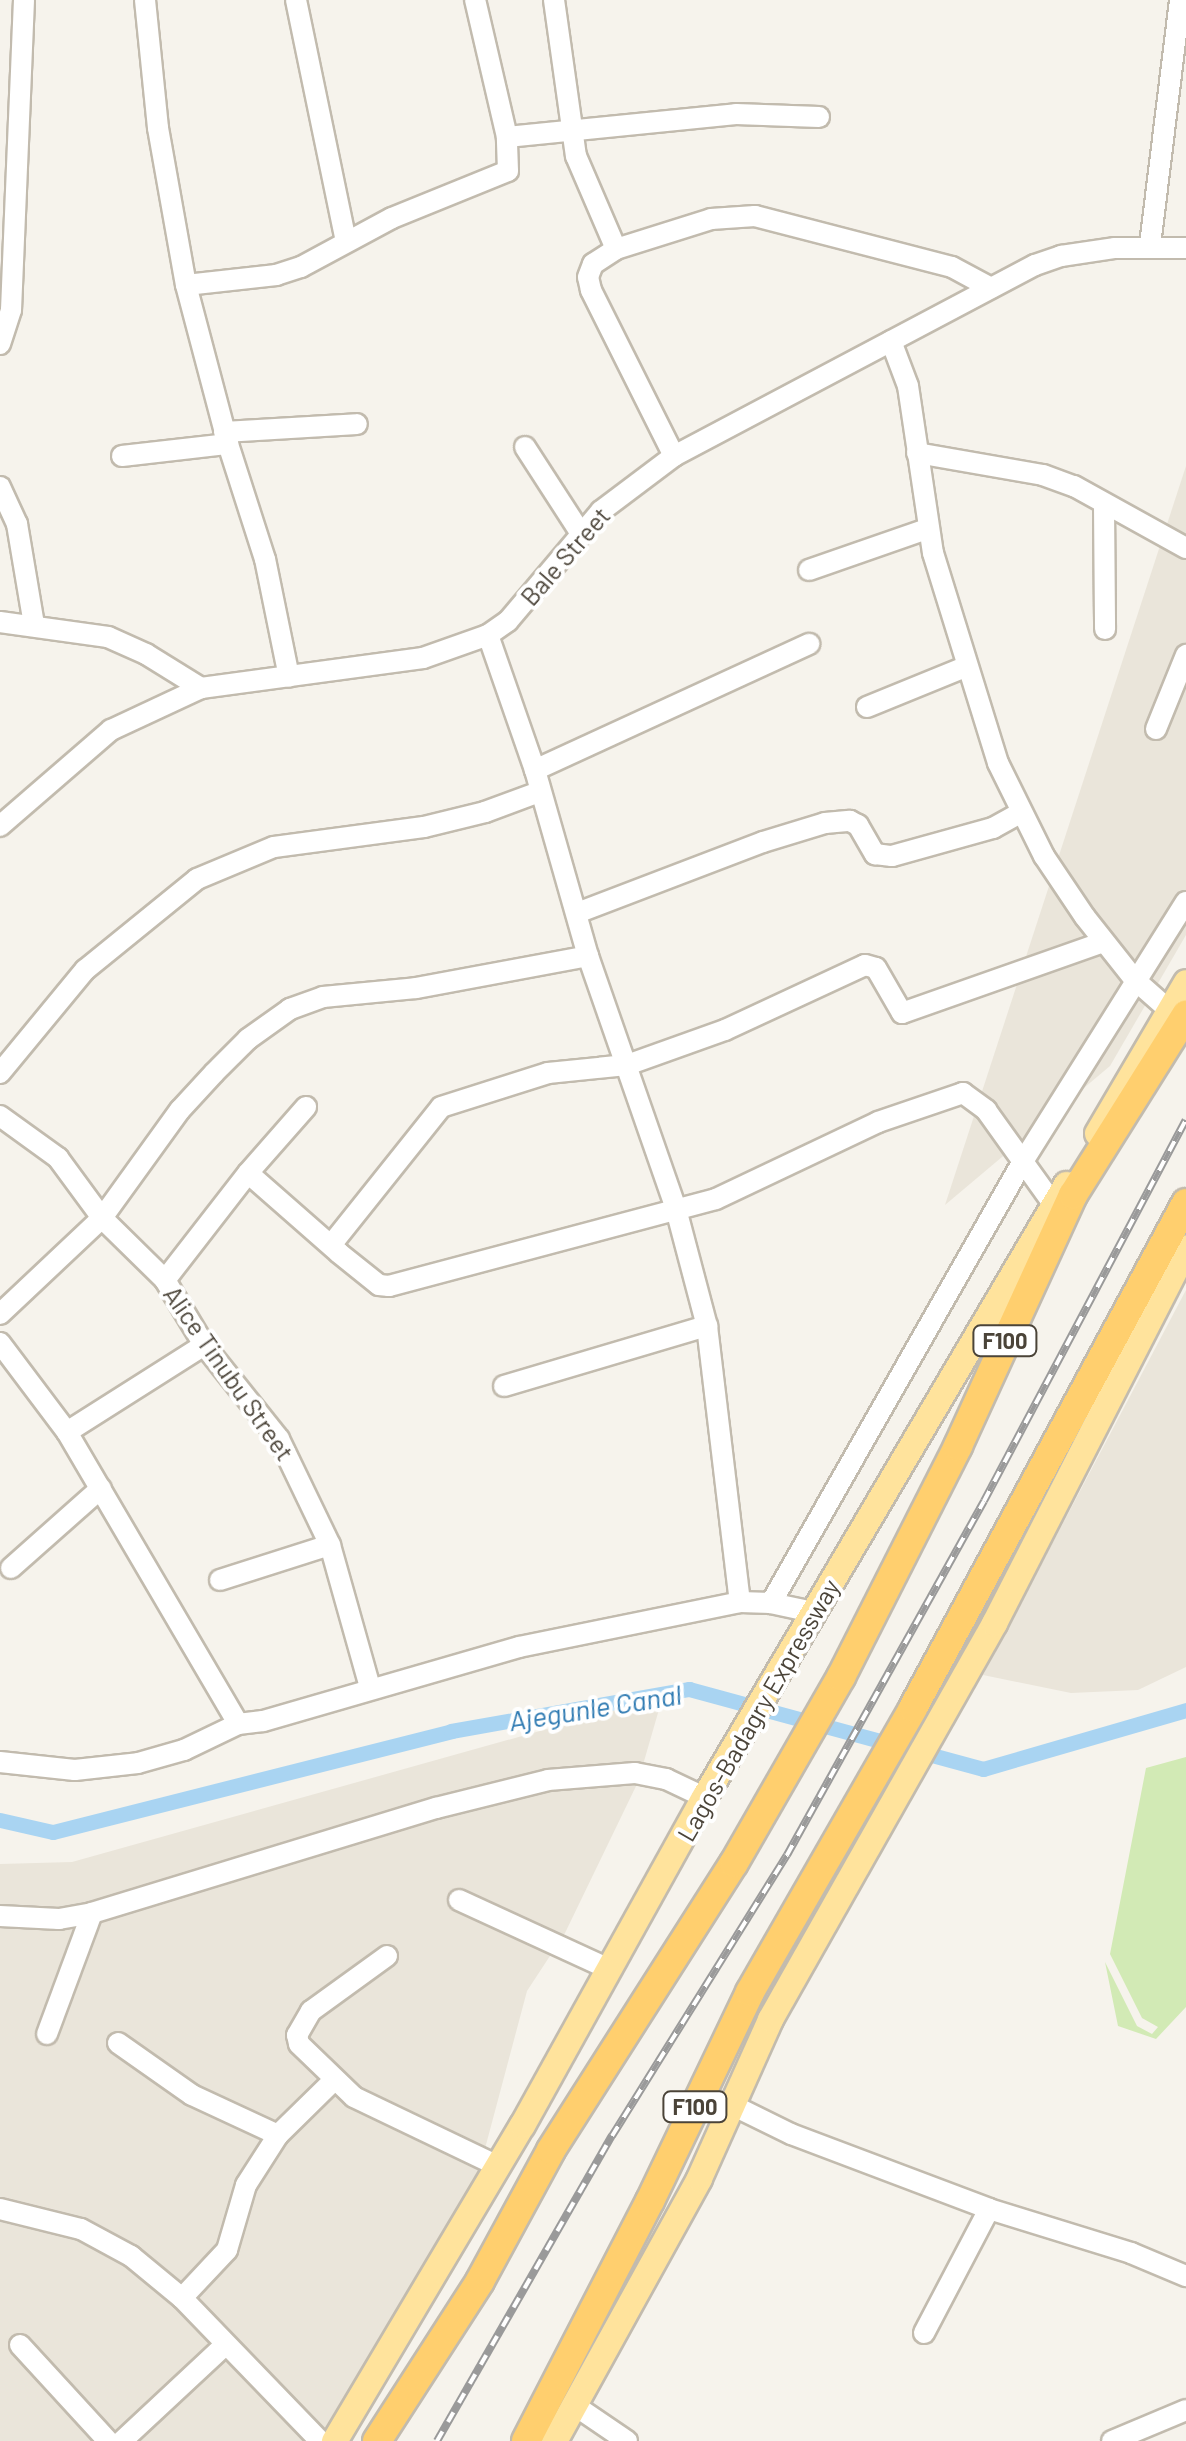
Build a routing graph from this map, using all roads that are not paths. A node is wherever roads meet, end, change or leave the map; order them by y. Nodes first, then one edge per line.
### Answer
1 (24, 0) edge
2 (145, 0) edge
3 (296, 0) edge
4 (475, 0) edge
5 (554, 0) edge
6 (1180, 0) edge
7 (1179, 82) edge
8 (820, 117) dead end
9 (569, 128) junction
10 (507, 136) junction
11 (346, 242) junction
12 (1150, 245) junction
13 (1186, 248) edge
14 (616, 249) junction
15 (186, 286) junction
16 (991, 288) junction
17 (891, 341) junction
18 (0, 344) edge
19 (357, 424) dead end
20 (226, 438) junction
21 (524, 447) dead end
22 (916, 454) junction
23 (122, 456) dead end
24 (674, 456) junction
25 (0, 487) edge
26 (1104, 506) junction
27 (927, 529) junction
28 (580, 532) junction
29 (1186, 548) edge
30 (809, 570) dead end
31 (0, 622) edge
32 (34, 625) junction
33 (1106, 628) dead end
34 (488, 635) junction
35 (809, 644) dead end
36 (1186, 654) edge
37 (965, 667) junction
38 (290, 677) junction
39 (201, 688) junction
40 (866, 708) dead end
41 (1156, 729) dead end
42 (534, 770) junction
43 (540, 792) junction
44 (1020, 814) junction
45 (0, 826) edge
46 (1186, 902) edge
47 (578, 913) junction
48 (1104, 942) junction
49 (588, 956) junction
50 (1136, 980) junction
51 (1186, 982) edge
52 (1178, 1013) edge
53 (626, 1064) junction
54 (0, 1073) edge
55 (306, 1107) dead end
56 (0, 1116) edge
57 (1022, 1163) junction
58 (248, 1173) junction
59 (1186, 1203) edge
60 (1054, 1205) junction
61 (676, 1209) junction
62 (102, 1218) junction
63 (331, 1245) junction
64 (1186, 1247) edge
65 (165, 1280) junction
66 (0, 1314) edge
67 (707, 1326) junction
68 (204, 1345) junction
69 (4, 1359) edge
70 (504, 1386) dead end
71 (67, 1432) junction
72 (101, 1488) junction
73 (330, 1545) junction
74 (11, 1568) dead end
75 (220, 1580) dead end
76 (740, 1602) junction
77 (771, 1603) junction
78 (813, 1612) junction
79 (370, 1687) junction
80 (238, 1724) junction
81 (0, 1762) edge
82 (704, 1797) junction
83 (459, 1900) dead end
84 (92, 1912) junction
85 (0, 1916) edge
86 (387, 1956) dead end
87 (609, 1968) junction
88 (47, 2034) dead end
89 (118, 2042) dead end
90 (334, 2081) junction
91 (732, 2106) junction
92 (278, 2135) junction
93 (498, 2166) junction
94 (0, 2209) edge
95 (989, 2209) junction
96 (1186, 2276) edge
97 (182, 2298) junction
98 (924, 2332) dead end
99 (20, 2345) dead end
100 (225, 2345) junction
101 (574, 2405) junction
102 (1186, 2410) edge
103 (108, 2441) edge
104 (122, 2441) edge
105 (320, 2441) edge
106 (334, 2441) edge
107 (377, 2441) edge
108 (526, 2441) edge
109 (554, 2441) edge
110 (627, 2441) edge
111 (1112, 2441) edge

1 - 18 street
2 - 15 street
3 - 11 street
4 - 10 street
5 - 9 street
6 - 7 street
7 - 12 street
8 - 9 street
9 - 10 street
9 - 14 street
10 - 11 street
11 - 15 street
12 - 13 street, Bale Street
12 - 16 street, Bale Street
14 - 16 street
14 - 24 street
15 - 20 street
16 - 17 street, Bale Street
17 - 22 street
17 - 24 street, Bale Street
19 - 20 street
20 - 23 street
20 - 38 street
21 - 28 street
22 - 26 street
22 - 27 street
24 - 28 street, Bale Street
25 - 32 street
26 - 29 street
26 - 33 street
27 - 30 street
27 - 37 street
28 - 34 street, Bale Street
31 - 32 street
32 - 39 street
34 - 38 street, Bale Street
34 - 42 street
35 - 42 street
36 - 41 street
37 - 40 street
37 - 44 street
38 - 39 street, Bale Street
39 - 45 street, Bale Street
42 - 43 street
43 - 47 street
43 - 54 street
44 - 47 street
44 - 48 street
46 - 50 street
47 - 49 street
48 - 50 street
48 - 53 street
49 - 53 street
49 - 62 street
50 - 52 street
50 - 57 street
51 - 52 main road, Lagos-Badagry Expressway
52 - 60 main road, Lagos-Badagry Expressway
52 - 107 highway, Lagos-Badagry Expressway / F100
53 - 61 street
53 - 63 street
55 - 58 street
56 - 62 street, Alice Tinubu Street
57 - 60 street
57 - 61 street
57 - 77 street
58 - 63 street
58 - 65 street
59 - 108 highway, F100
60 - 78 main road, Lagos-Badagry Expressway
61 - 63 street
61 - 67 street
62 - 65 street, Alice Tinubu Street
62 - 66 street
64 - 91 main road
65 - 68 street, Alice Tinubu Street
67 - 70 street
67 - 76 street
68 - 71 street
68 - 73 street, Alice Tinubu Street
69 - 71 street
71 - 72 street
72 - 74 street
72 - 80 street
73 - 75 street
73 - 79 street, Alice Tinubu Street
76 - 77 street
76 - 79 street
77 - 78 street
78 - 82 main road, Lagos-Badagry Expressway
79 - 80 street
80 - 81 street
82 - 84 street
82 - 87 main road, Lagos-Badagry Expressway
83 - 87 street
84 - 85 street
84 - 88 street
86 - 90 street
87 - 93 main road, Lagos-Badagry Expressway
89 - 92 street
90 - 92 street
90 - 93 street
91 - 95 street
91 - 101 main road
92 - 97 street
93 - 106 main road, Lagos-Badagry Expressway
94 - 97 street
95 - 96 street
95 - 98 street
97 - 100 street
99 - 103 street
100 - 104 street
100 - 105 street
101 - 109 main road
101 - 110 street
102 - 111 street

